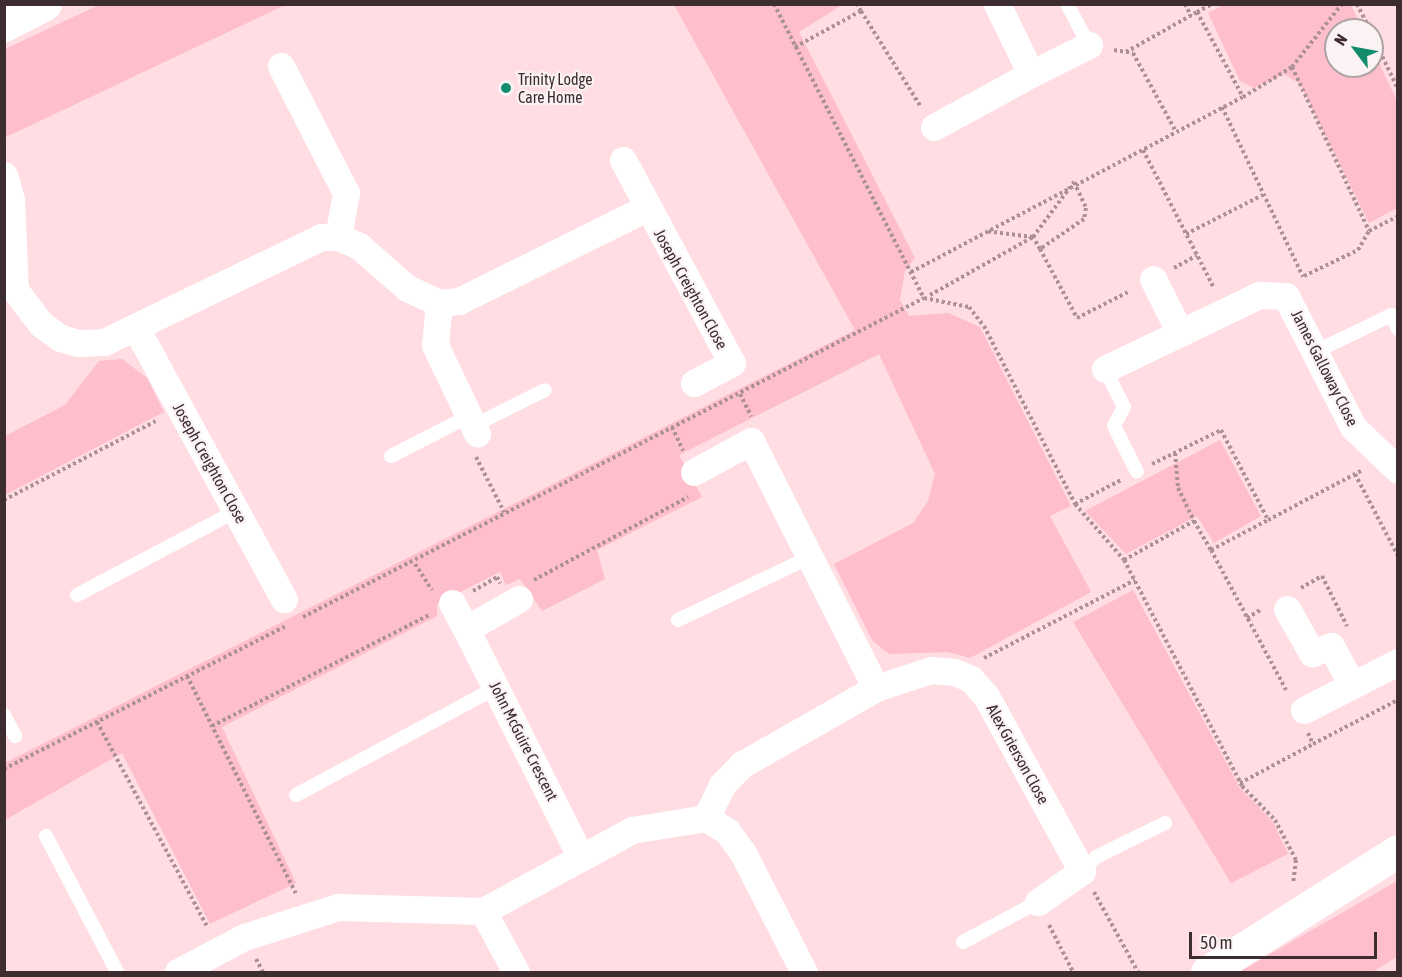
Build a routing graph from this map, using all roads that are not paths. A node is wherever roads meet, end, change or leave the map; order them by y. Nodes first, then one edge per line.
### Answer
1 (45, 4) edge
2 (997, 4) edge
3 (1067, 4) edge
4 (4, 25) edge
5 (1089, 45) joint
6 (281, 66) dead end
7 (1031, 75) junction
8 (934, 128) road end
9 (623, 160) dead end
10 (4, 175) edge
11 (646, 208) junction
12 (338, 237) junction
13 (1152, 279) road end
14 (439, 303) junction
15 (136, 327) junction
16 (1398, 329) edge
17 (1180, 333) junction
18 (1317, 351) junction
19 (1105, 369) joint
20 (694, 383) dead end
21 (545, 390) dead end
22 (473, 425) junction
23 (392, 456) dead end
24 (1391, 464) edge
25 (1137, 472) road end
26 (693, 483) road end
27 (236, 511) junction
28 (810, 557) junction
29 (518, 590) road end
30 (77, 595) dead end
31 (1289, 601) road end
32 (447, 605) road end
33 (291, 614) road end
34 (678, 620) dead end
35 (466, 629) junction
36 (1398, 662) edge
37 (1352, 685) junction
38 (496, 687) junction
39 (876, 688) junction
40 (1299, 707) road end
41 (4, 715) edge
42 (15, 736) dead end
43 (296, 795) dead end
44 (706, 818) junction
45 (1165, 823) dead end
46 (46, 836) dead end
47 (1398, 851) edge
48 (579, 854) junction
49 (1082, 871) junction
50 (1038, 902) joint
51 (483, 911) junction
52 (963, 942) dead end
53 (117, 972) edge
54 (178, 972) edge
55 (516, 972) edge
56 (804, 972) edge
57 (1207, 972) edge

1 - 4 street
2 - 7 street
3 - 5 lane
5 - 7 street
6 - 12 street
7 - 8 street
9 - 11 street, Joseph Creighton Close
10 - 15 street
11 - 14 street
11 - 20 street, Joseph Creighton Close
12 - 14 street
12 - 15 street
13 - 17 street
14 - 22 street
15 - 27 street, Joseph Creighton Close
16 - 18 lane
17 - 18 street, James Galloway Close
17 - 19 street
18 - 24 street, James Galloway Close
19 - 25 lane
21 - 22 lane
22 - 23 lane
26 - 28 street
27 - 30 lane
27 - 33 street, Joseph Creighton Close
28 - 34 lane
28 - 39 street
29 - 35 street
31 - 37 street
32 - 35 street, John McGuire Crescent
35 - 38 street, John McGuire Crescent
36 - 37 street
37 - 40 street
38 - 43 lane
38 - 48 street, John McGuire Crescent
39 - 44 street
39 - 49 street, Alex Grierson Close
41 - 42 lane
44 - 48 street
44 - 56 street
45 - 49 lane
46 - 53 lane
47 - 57 street
48 - 51 street
49 - 50 street
50 - 52 lane
51 - 54 street
51 - 55 street

